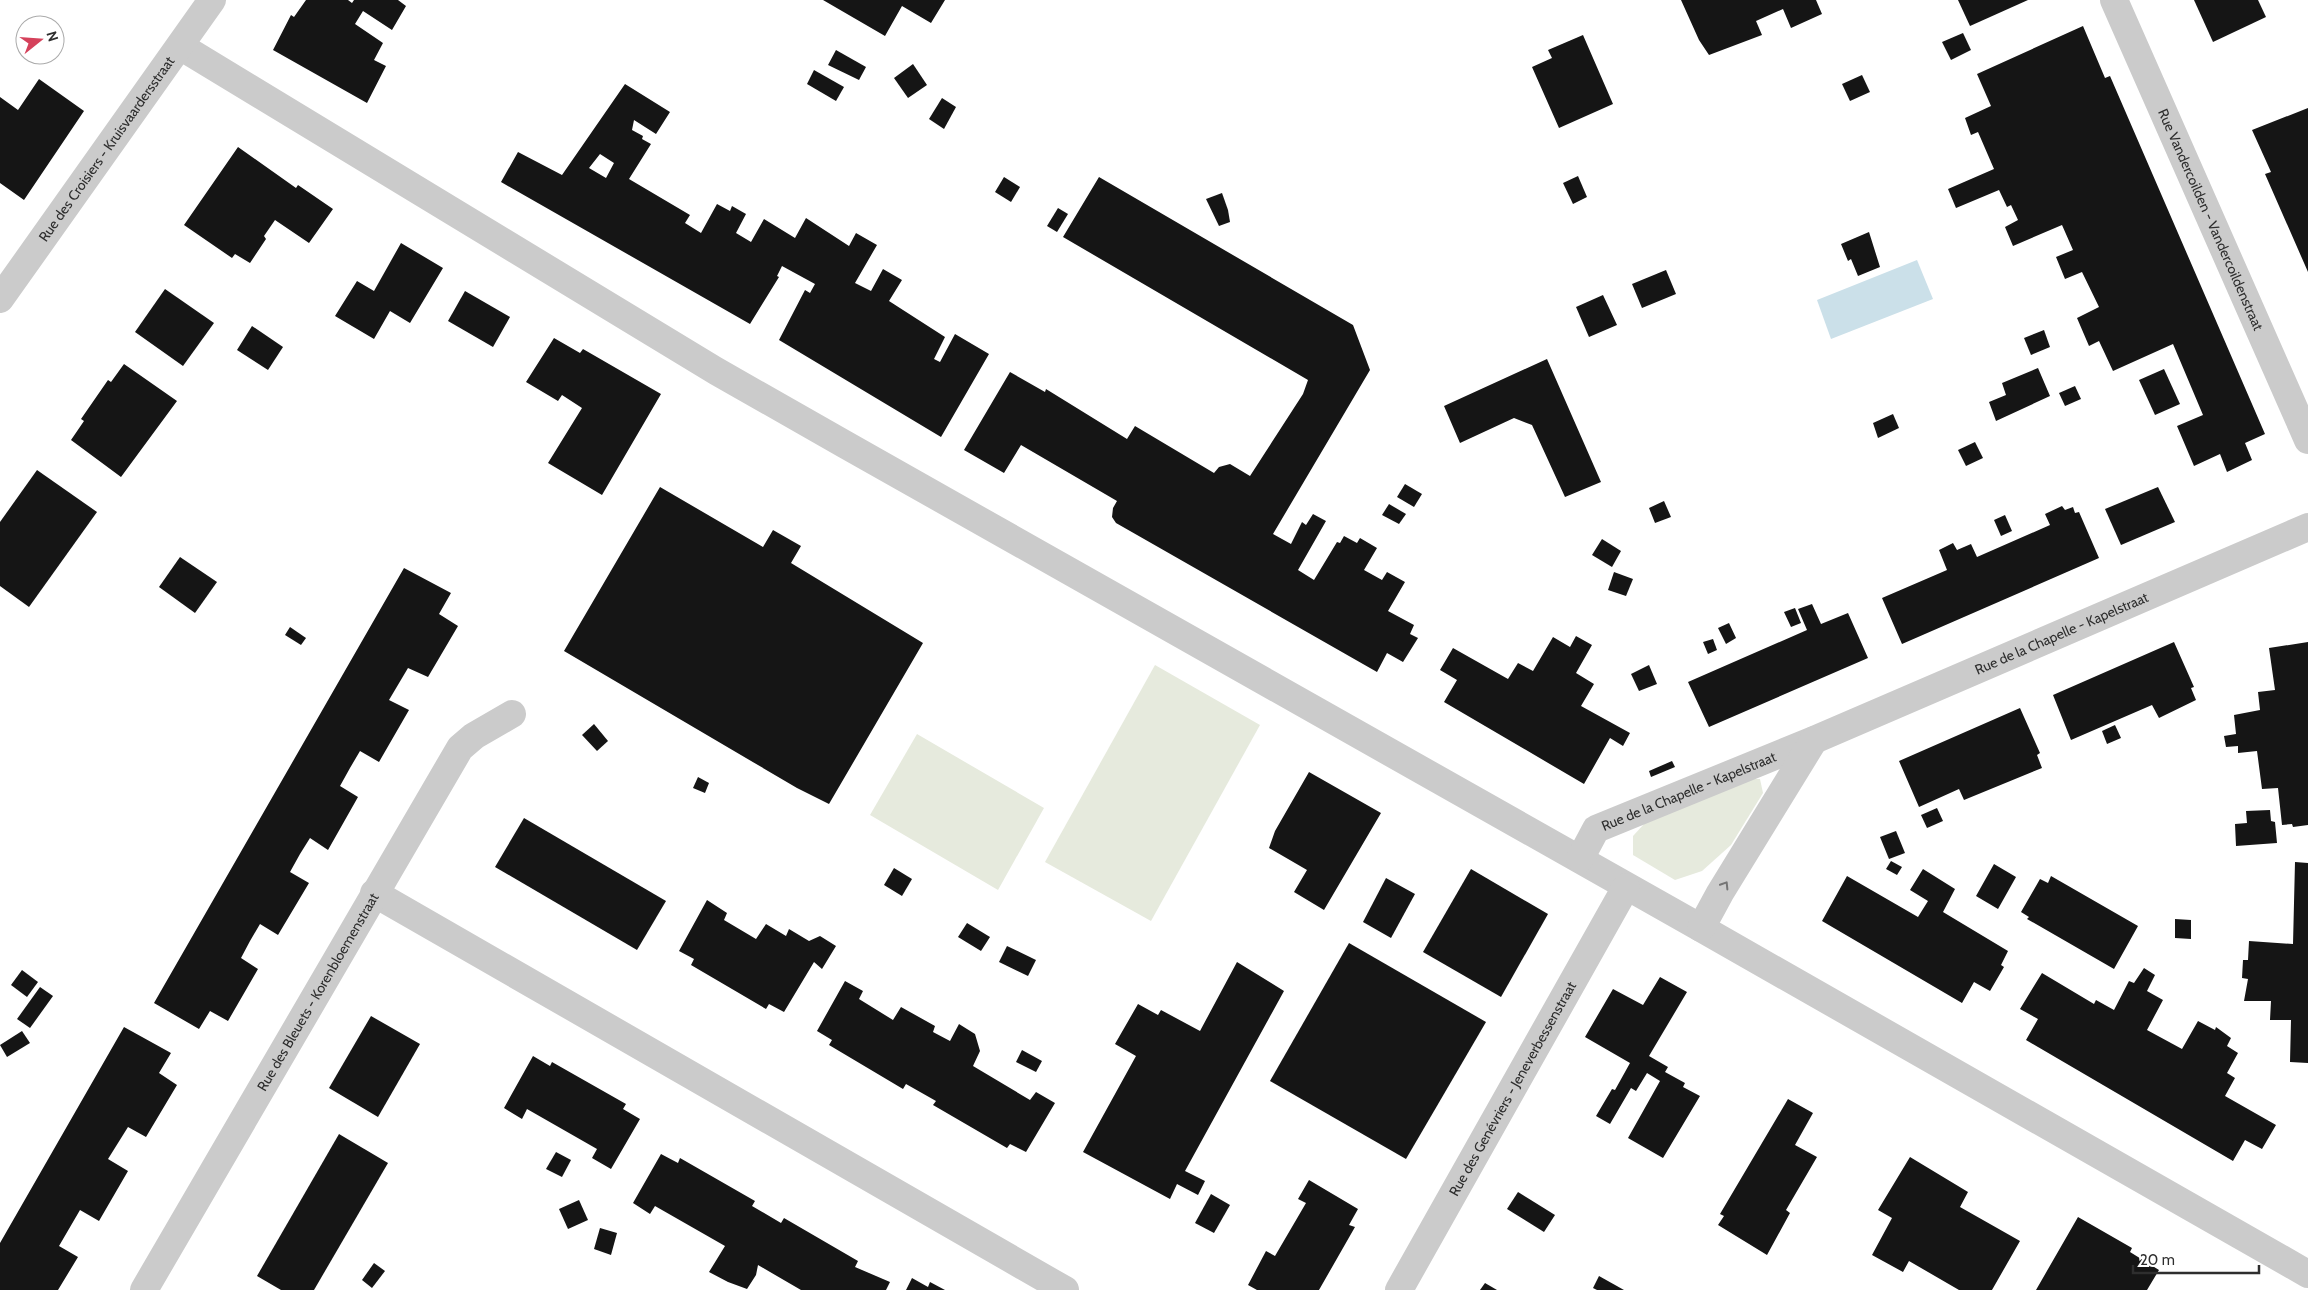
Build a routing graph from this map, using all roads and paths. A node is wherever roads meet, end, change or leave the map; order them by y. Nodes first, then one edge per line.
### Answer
1 (212, 0) edge
2 (2114, 0) edge
3 (180, 46) junction
4 (0, 299) edge
5 (2308, 440) edge
6 (2308, 527) edge
7 (512, 714) dead end
8 (1814, 740) junction
9 (1580, 859) junction
10 (1626, 887) junction
11 (374, 893) junction
12 (1701, 928) junction
13 (2308, 1274) edge
14 (144, 1290) edge
15 (1065, 1290) edge
16 (1399, 1290) edge

1 - 3 street, Rue des Croisiers - Kruisvaardersstraat
2 - 5 street, Rue Vandercoilden - Vandercoildenstraat
3 - 4 street, Rue des Croisiers - Kruisvaardersstraat
3 - 9 street
6 - 8 street, Rue de la Chapelle - Kapelstraat
7 - 11 street, Rue des Bleuets - Korenbloemenstraat
8 - 9 street, Rue de la Chapelle - Kapelstraat
12 -> 8 street, Rue de la Chapelle - Kapelstraat
9 - 10 street
10 - 12 street
10 - 16 street, Rue des Genévriers - Jeneverbessenstraat
11 - 14 street, Rue des Bleuets - Korenbloemenstraat
11 - 15 street
12 - 13 street

